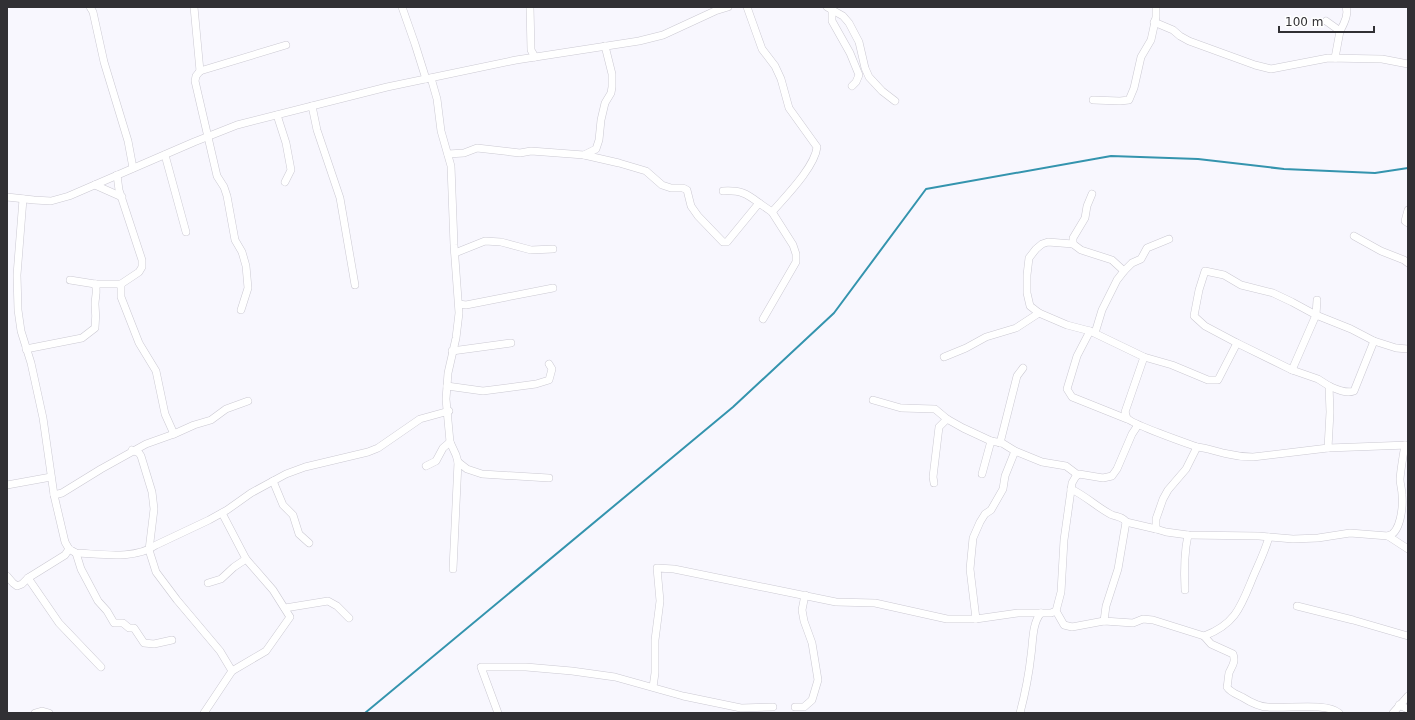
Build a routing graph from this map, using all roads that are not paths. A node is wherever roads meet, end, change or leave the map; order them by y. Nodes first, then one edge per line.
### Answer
1 (90, 7) edge
2 (194, 7) edge
3 (402, 7) edge
4 (530, 7) edge
5 (728, 7) edge
6 (747, 7) edge
7 (1156, 7) edge
8 (1346, 7) edge
9 (830, 9) edge
10 (1326, 21) dead end
11 (1154, 22) junction
12 (1340, 31) junction
13 (286, 46) dead end
14 (605, 46) junction
15 (535, 57) junction
16 (1335, 58) junction
17 (1408, 64) edge
18 (200, 71) junction
19 (428, 78) junction
20 (852, 86) dead end
21 (1093, 100) dead end
22 (895, 101) dead end
23 (312, 106) junction
24 (277, 115) junction
25 (209, 136) junction
26 (448, 154) junction
27 (165, 155) junction
28 (584, 155) junction
29 (133, 168) junction
30 (117, 175) junction
31 (285, 182) dead end
32 (95, 185) junction
33 (724, 191) dead end
34 (1092, 194) dead end
35 (7, 197) edge
36 (122, 197) junction
37 (23, 199) junction
38 (759, 203) junction
39 (1408, 210) edge
40 (772, 212) junction
41 (1408, 223) edge
42 (186, 232) dead end
43 (1354, 236) dead end
44 (1169, 239) dead end
45 (1073, 244) junction
46 (553, 249) dead end
47 (455, 254) junction
48 (1408, 263) edge
49 (1124, 271) junction
50 (70, 280) dead end
51 (95, 284) junction
52 (121, 284) junction
53 (355, 285) dead end
54 (553, 288) dead end
55 (1317, 300) dead end
56 (458, 304) junction
57 (241, 310) dead end
58 (1039, 313) junction
59 (1316, 315) junction
60 (763, 319) dead end
61 (1093, 332) junction
62 (1374, 341) junction
63 (511, 343) dead end
64 (1237, 343) junction
65 (26, 348) junction
66 (1408, 349) edge
67 (452, 351) junction
68 (1144, 357) junction
69 (944, 358) dead end
70 (549, 364) dead end
71 (1023, 368) dead end
72 (1292, 370) junction
73 (447, 386) junction
74 (1329, 386) junction
75 (248, 400) dead end
76 (873, 400) dead end
77 (448, 412) junction
78 (1127, 418) junction
79 (947, 419) junction
80 (1138, 425) junction
81 (174, 434) junction
82 (991, 441) junction
83 (450, 442) junction
84 (1000, 443) junction
85 (1406, 445) edge
86 (1197, 447) junction
87 (1328, 448) junction
88 (132, 450) junction
89 (1015, 451) junction
90 (458, 462) junction
91 (426, 466) dead end
92 (982, 474) dead end
93 (1078, 475) junction
94 (51, 477) junction
95 (549, 478) dead end
96 (273, 481) junction
97 (934, 483) dead end
98 (7, 485) edge
99 (1071, 489) junction
100 (54, 495) junction
101 (222, 513) junction
102 (1126, 522) junction
103 (1156, 528) junction
104 (1188, 535) junction
105 (1388, 536) junction
106 (1269, 537) junction
107 (309, 543) dead end
108 (69, 549) junction
109 (1408, 549) edge
110 (149, 550) junction
111 (76, 553) junction
112 (246, 559) junction
113 (453, 569) dead end
114 (7, 576) edge
115 (28, 578) junction
116 (208, 583) dead end
117 (1185, 590) dead end
118 (805, 596) junction
119 (1297, 606) dead end
120 (284, 608) junction
121 (1056, 611) junction
122 (1041, 613) junction
123 (349, 618) dead end
124 (976, 619) junction
125 (1104, 621) junction
126 (1204, 636) junction
127 (1408, 636) edge
128 (172, 640) dead end
129 (101, 667) dead end
130 (232, 671) junction
131 (653, 687) junction
132 (1408, 696) edge
133 (1399, 705) junction
134 (774, 707) dead end
135 (795, 707) dead end
136 (1408, 709) edge
137 (35, 713) edge
138 (49, 713) edge
139 (204, 713) edge
140 (498, 713) edge
141 (1020, 713) edge
142 (1339, 713) edge
143 (1393, 713) edge

1 - 29 street
2 - 18 street
3 - 19 street
4 - 15 street
5 - 14 street
6 - 40 street
7 - 11 street
8 - 12 street
9 - 20 street
9 - 22 street
10 - 12 street
11 - 16 street
11 - 21 street
12 - 16 street
13 - 18 street
14 - 15 street
14 - 28 street
15 - 19 street
16 - 17 street
18 - 25 street
19 - 23 street
19 - 26 street
23 - 24 street
23 - 53 street
24 - 25 street
24 - 31 street
25 - 27 street
25 - 57 street
26 - 28 street
26 - 47 street
27 - 29 street
27 - 42 street
28 - 38 street
29 - 30 street
30 - 32 street
30 - 36 street
32 - 36 street
32 - 37 street
33 - 38 street
34 - 45 street
35 - 37 street
36 - 52 street
37 - 65 street
38 - 40 street
39 - 41 street
40 - 60 street
43 - 48 street
44 - 49 street
45 - 49 street
45 - 58 street
46 - 47 street
47 - 56 street
49 - 61 street
50 - 51 street
51 - 52 street
51 - 65 street
52 - 81 street
54 - 56 street
55 - 59 street
56 - 67 street
58 - 61 street
58 - 69 street
59 - 62 street
59 - 64 street
59 - 72 street
61 - 68 street
61 - 78 street
62 - 66 street
62 - 74 street
63 - 67 street
64 - 68 street
64 - 72 street
65 - 94 street
67 - 73 street
68 - 78 street
70 - 73 street
71 - 84 street
72 - 74 street
73 - 77 street
74 - 87 street
75 - 81 street
76 - 79 street
77 - 83 street
77 - 96 street
78 - 80 street
79 - 82 street
79 - 97 street
80 - 86 street
80 - 93 street
81 - 88 street
82 - 84 street
82 - 92 street
83 - 90 street
83 - 91 street
84 - 89 street
85 - 87 street
85 - 105 street
86 - 87 street
86 - 103 street
88 - 100 street
88 - 110 street
89 - 93 street
89 - 124 street
90 - 95 street
90 - 113 street
93 - 99 street
94 - 98 street
94 - 100 street
96 - 101 street
96 - 107 street
99 - 102 street
99 - 121 street
100 - 108 street
101 - 110 street
101 - 112 street
102 - 103 street
102 - 125 street
103 - 104 street
104 - 106 street
104 - 117 street
105 - 106 street
105 - 109 street
106 - 126 street
108 - 111 street
108 - 115 street
110 - 111 street
110 - 130 street
111 - 128 street
112 - 116 street
112 - 120 street
114 - 115 street
115 - 129 street
118 - 124 street
118 - 131 street
118 - 135 street
119 - 127 street
120 - 123 street
120 - 130 street
121 - 122 street
121 - 125 street
122 - 124 street
122 - 141 street
125 - 126 street
126 - 142 street
130 - 139 street
131 - 134 street
131 - 140 street
132 - 133 street
133 - 136 street
133 - 143 street
137 - 138 street

